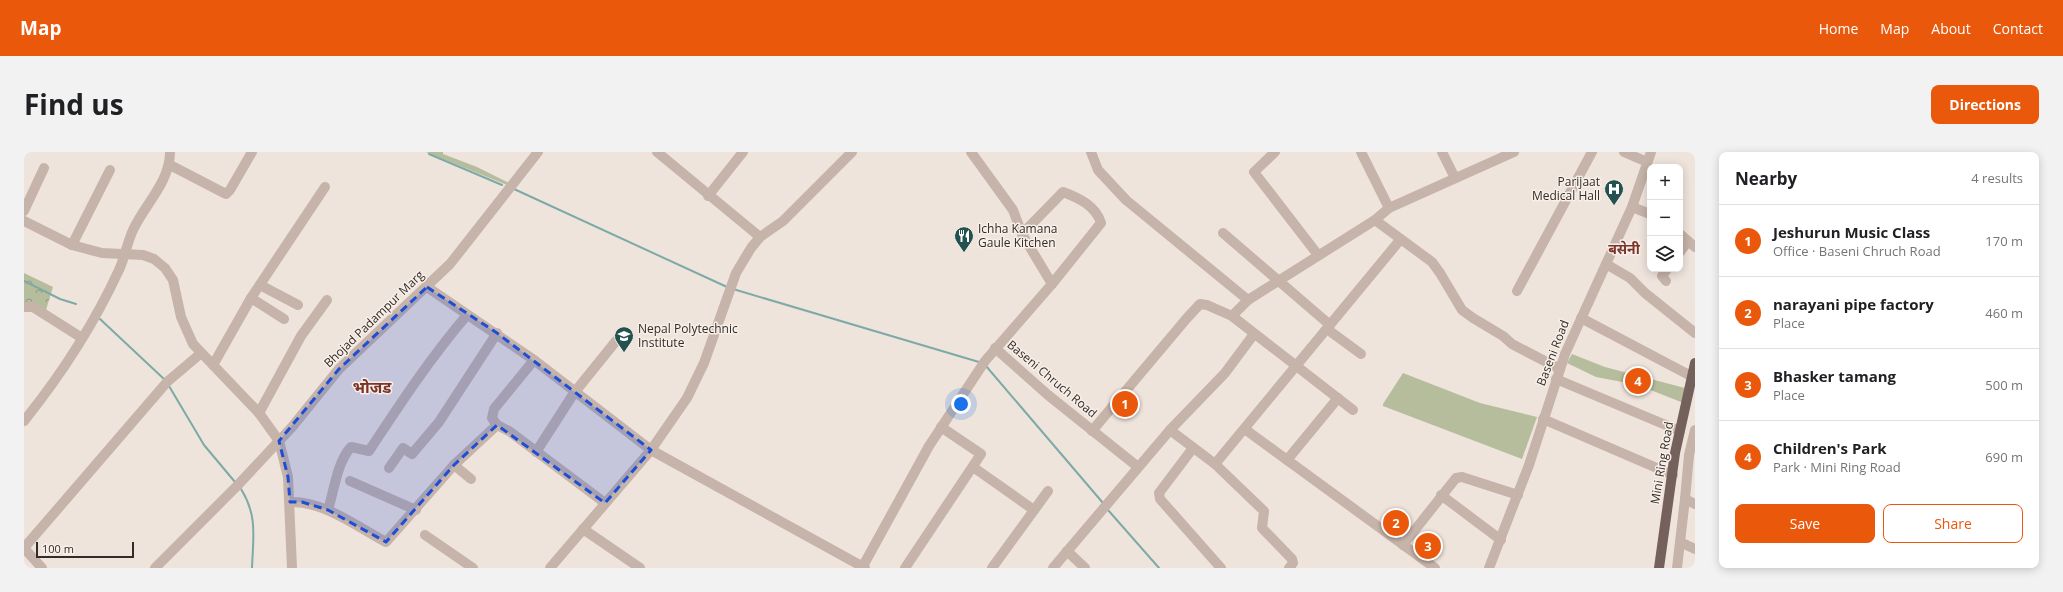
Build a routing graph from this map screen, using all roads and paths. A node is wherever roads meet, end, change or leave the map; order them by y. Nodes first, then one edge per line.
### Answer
1 (170, 152) edge
2 (252, 152) edge
3 (538, 152) edge
4 (657, 152) edge
5 (743, 152) edge
6 (852, 152) edge
7 (971, 152) edge
8 (1091, 152) edge
9 (1275, 152) edge
10 (1361, 152) edge
11 (1442, 152) edge
12 (1514, 152) edge
13 (1592, 152) edge
14 (1624, 152) edge
15 (1651, 152) edge
16 (670, 156) edge
17 (1647, 162) junction
18 (170, 165) junction
19 (44, 168) dead end
20 (110, 170) dead end
21 (1455, 178) junction
22 (325, 187) dead end
23 (708, 196) junction
24 (1632, 207) junction
25 (1389, 208) junction
26 (24, 211) edge
27 (1647, 213) edge
28 (1374, 220) junction
29 (24, 221) edge
30 (1223, 233) dead end
31 (1022, 234) junction
32 (1682, 236) edge
33 (760, 237) junction
34 (1400, 240) junction
35 (1691, 244) edge
36 (72, 245) junction
37 (125, 253) junction
38 (1318, 255) junction
39 (1606, 264) junction
40 (1665, 272) edge
41 (1277, 281) junction
42 (1666, 281) dead end
43 (1052, 284) junction
44 (260, 285) junction
45 (427, 287) junction
46 (1517, 292) dead end
47 (251, 298) junction
48 (327, 300) dead end
49 (1248, 300) junction
50 (298, 305) dead end
51 (24, 307) edge
52 (467, 314) junction
53 (1232, 316) junction
54 (1580, 318) junction
55 (284, 319) dead end
56 (1328, 327) junction
57 (497, 333) junction
58 (1695, 333) edge
59 (1254, 334) junction
60 (82, 338) junction
61 (616, 341) dead end
62 (995, 348) junction
63 (200, 354) junction
64 (1361, 354) dead end
65 (534, 360) junction
66 (1695, 363) edge
67 (213, 365) junction
68 (1297, 366) junction
69 (1560, 369) junction
70 (1693, 377) junction
71 (1556, 379) junction
72 (574, 393) junction
73 (1338, 398) junction
74 (1353, 410) dead end
75 (258, 413) junction
76 (1543, 419) junction
77 (24, 421) edge
78 (497, 425) junction
79 (942, 427) junction
80 (1170, 430) junction
81 (1246, 430) junction
82 (1695, 430) edge
83 (1092, 431) junction
84 (1680, 431) junction
85 (279, 441) junction
86 (1193, 448) junction
87 (651, 450) junction
88 (536, 452) junction
89 (1684, 455) edge
90 (1287, 460) junction
91 (1215, 464) junction
92 (454, 465) junction
93 (972, 467) junction
94 (1138, 467) junction
95 (389, 468) dead end
96 (1672, 475) junction
97 (471, 479) dead end
98 (350, 481) dead end
99 (1048, 491) dead end
100 (1441, 495) junction
101 (1518, 495) junction
102 (1685, 500) junction
103 (290, 502) junction
104 (605, 503) junction
105 (1695, 504) edge
106 (328, 510) junction
107 (416, 510) junction
108 (1034, 510) junction
109 (583, 529) junction
110 (425, 535) dead end
111 (1501, 540) junction
112 (1680, 542) junction
113 (1403, 545) junction
114 (1695, 549) edge
115 (1067, 551) junction
116 (864, 567) edge
117 (42, 568) edge
118 (155, 568) edge
119 (292, 568) edge
120 (473, 568) edge
121 (550, 568) edge
122 (640, 568) edge
123 (905, 568) edge
124 (992, 568) edge
125 (1053, 568) edge
126 (1085, 568) edge
127 (1221, 568) edge
128 (1288, 568) edge
129 (1435, 568) edge
130 (1489, 568) edge
131 (1660, 568) edge
132 (1677, 568) edge

1 - 18 street
2 - 18 street
3 - 45 street, Bhojad Padampur Marg
4 - 16 street
5 - 23 street
6 - 33 street
7 - 31 street
8 - 49 street
9 - 38 street
10 - 25 street
11 - 21 street
12 - 21 street
13 - 46 street
14 - 17 street
15 - 17 street, Baseni Road
16 - 23 street
17 - 24 street, Baseni Road
18 - 37 street
19 - 26 street
20 - 36 street
21 - 25 street
22 - 44 street
23 - 33 street
24 - 27 street
24 - 39 street, Baseni Road
25 - 28 street
28 - 34 street
28 - 38 street
29 - 36 street
30 - 41 street
31 - 43 street
31 - 43 street
32 - 35 street
33 - 87 street
34 - 56 street
34 - 69 street
36 - 37 street
37 - 60 street
37 - 63 street
38 - 41 street
39 - 54 street, Baseni Road
39 - 58 street
40 - 42 street
41 - 49 street
41 - 56 street
43 - 62 street
44 - 47 street
44 - 50 street
45 - 52 street
45 - 85 street, Bhojad Padampur Marg
47 - 55 street
47 - 67 street
48 - 75 street
49 - 53 street
51 - 60 street
52 - 57 street
52 - 106 street
53 - 59 street
53 - 83 street, Baseni Chruch Road
54 - 69 street, Baseni Road
54 - 70 street
56 - 64 street
56 - 68 street
57 - 65 street
57 - 95 street
59 - 68 street
59 - 80 street
60 - 77 street
61 - 72 street
62 - 79 street
62 - 83 street, Baseni Chruch Road
63 - 67 street
63 - 117 street
65 - 72 street
65 - 78 street
66 - 70 main road, Mini Ring Road
67 - 75 street
68 - 73 street
68 - 81 street
69 - 71 street, Baseni Road
70 - 84 main road, Mini Ring Road
71 - 76 street, Baseni Road
71 - 84 street
72 - 87 street
72 - 88 street
73 - 74 street
73 - 90 street
75 - 85 street
76 - 96 street
76 - 101 street, Baseni Road
78 - 88 street
78 - 92 street
79 - 93 street
79 - 116 street
80 - 86 street
80 - 94 street
81 - 90 street
81 - 91 street
82 - 89 street
83 - 94 street, Baseni Chruch Road
84 - 89 main road, Mini Ring Road
85 - 103 street
85 - 118 street, Bhojad Padampur Marg
86 - 91 street
86 - 127 street
87 - 104 street
87 - 116 street
88 - 104 street
89 - 96 main road, Mini Ring Road
89 - 102 street
90 - 113 street
91 - 128 street
92 - 97 street
92 - 107 street
93 - 108 street
93 - 123 street
94 - 115 street
96 - 131 main road, Mini Ring Road
98 - 107 street
99 - 108 street
100 - 101 street
100 - 111 street
100 - 113 street
101 - 111 street, Baseni Road
102 - 105 street
102 - 112 street
103 - 106 street
103 - 119 street
104 - 109 street
106 - 107 street
108 - 124 street
109 - 121 street
109 - 122 street
110 - 120 street
111 - 130 street, Baseni Road
112 - 114 street
112 - 132 street
113 - 129 street
115 - 125 street
115 - 126 street

